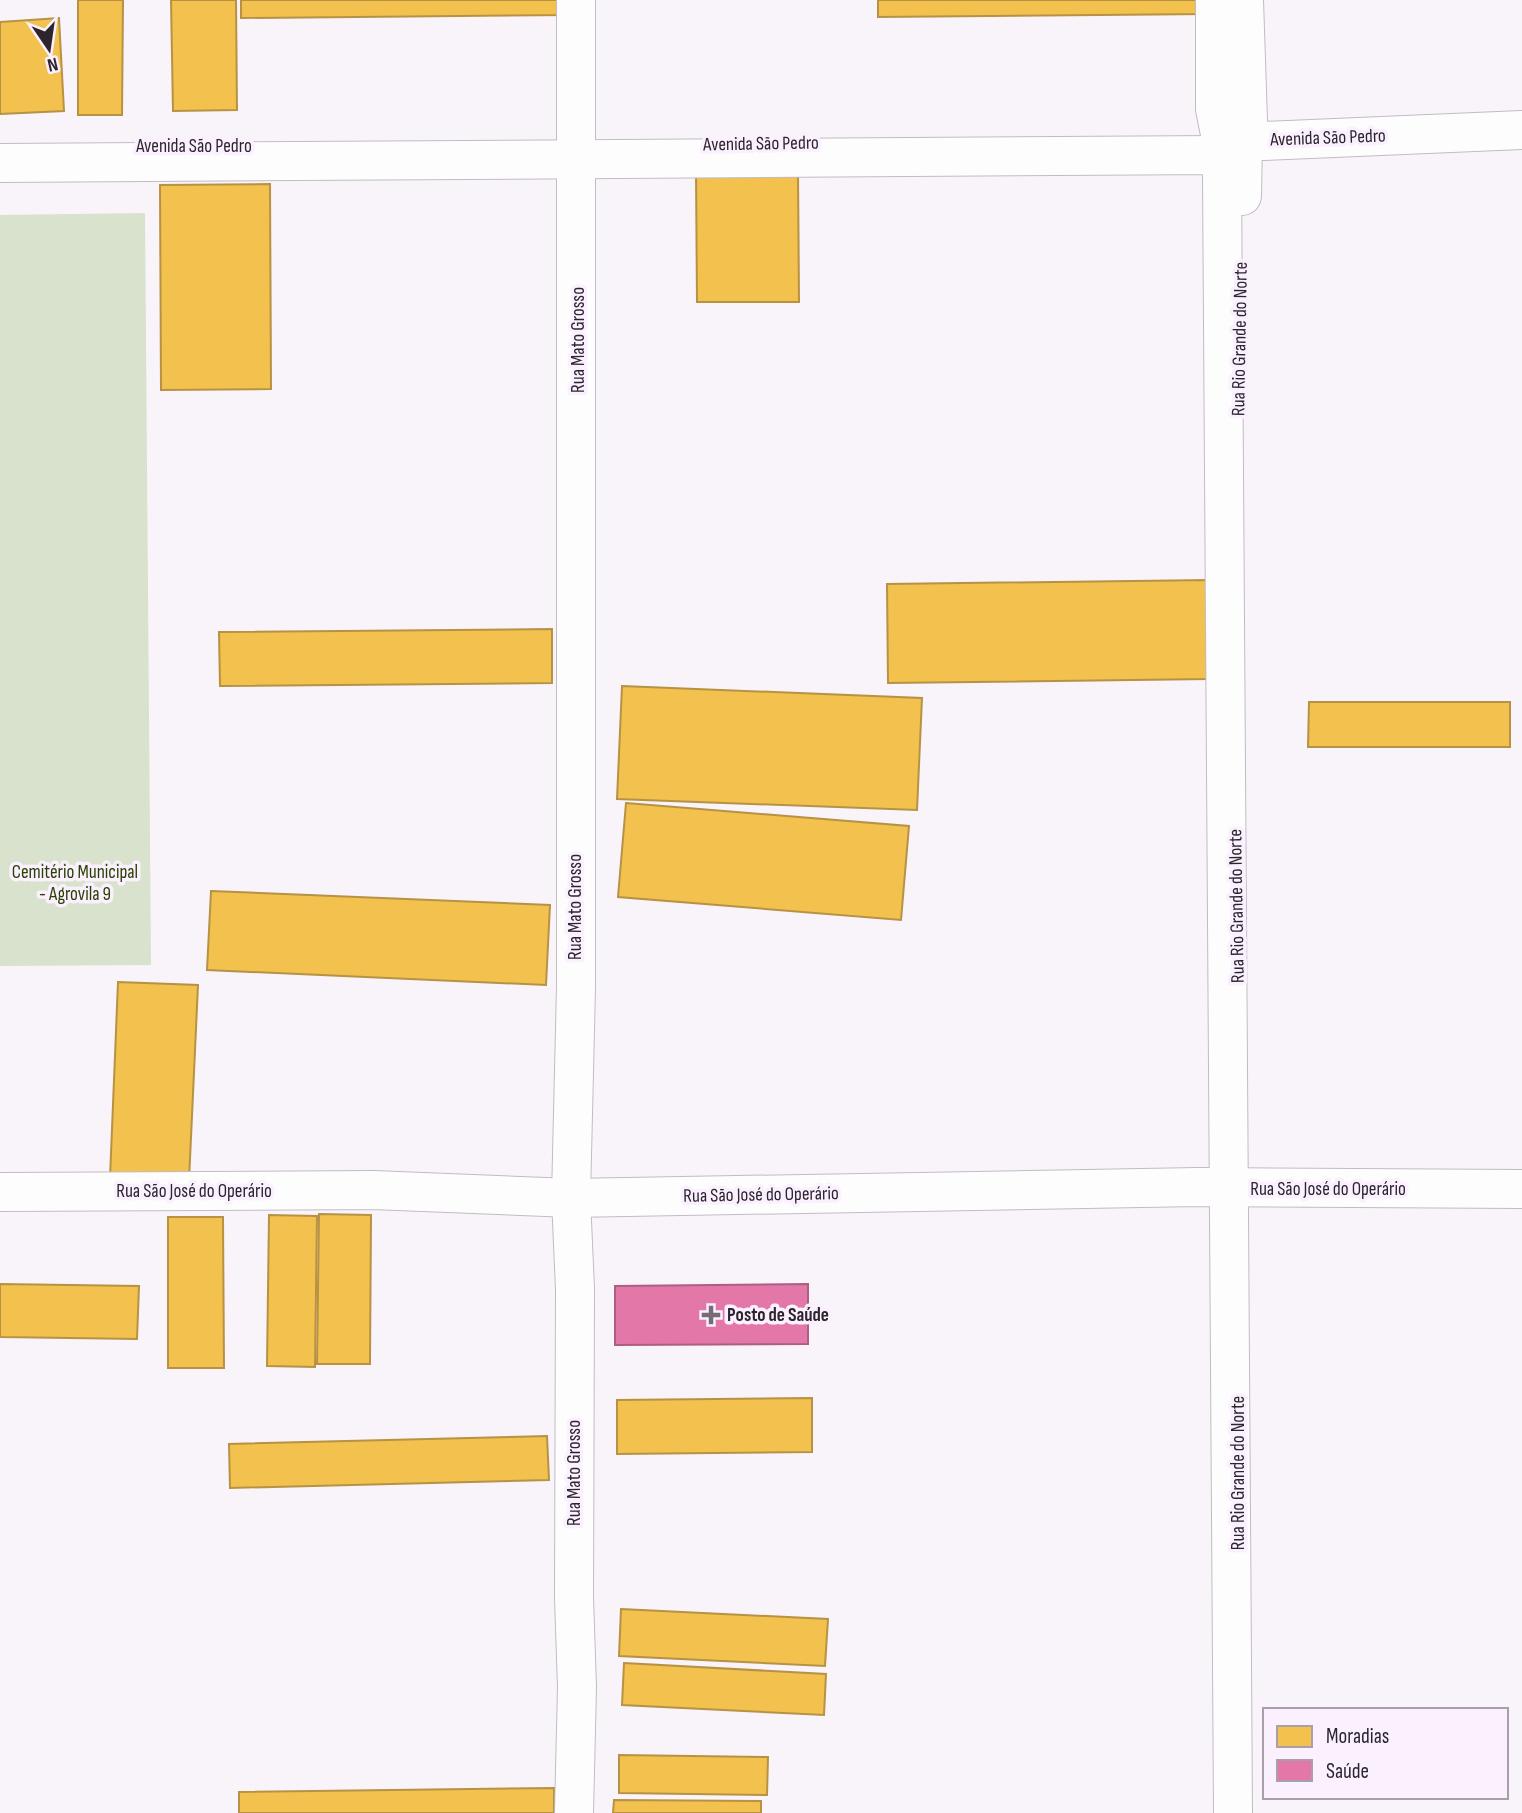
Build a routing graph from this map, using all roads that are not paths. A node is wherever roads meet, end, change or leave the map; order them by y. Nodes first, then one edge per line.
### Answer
1 (576, 0) edge
2 (1215, 0) edge
3 (1244, 0) edge
4 (1522, 130) edge
5 (0, 147) edge
6 (1229, 151) junction
7 (576, 152) junction
8 (0, 163) edge
9 (1233, 1188) junction
10 (1522, 1189) edge
11 (0, 1192) edge
12 (571, 1198) junction
13 (574, 1813) edge
14 (1235, 1813) edge

1 - 7 street, Rua Mato Grosso
2 - 6 street, Rua Rio Grande do Norte
3 - 6 street, Rua Rio Grande do Norte
4 - 6 street, Avenida São Pedro
5 - 7 street, Avenida São Pedro
6 - 7 street, Avenida São Pedro
6 - 9 street, Rua Rio Grande do Norte
7 - 8 street, Avenida São Pedro
7 - 12 street, Rua Mato Grosso
9 - 10 street, Rua São José do Operário
9 - 12 street, Rua São José do Operário
9 - 14 street, Rua Rio Grande do Norte
11 - 12 street, Rua São José do Operário
12 - 13 street, Rua Mato Grosso

